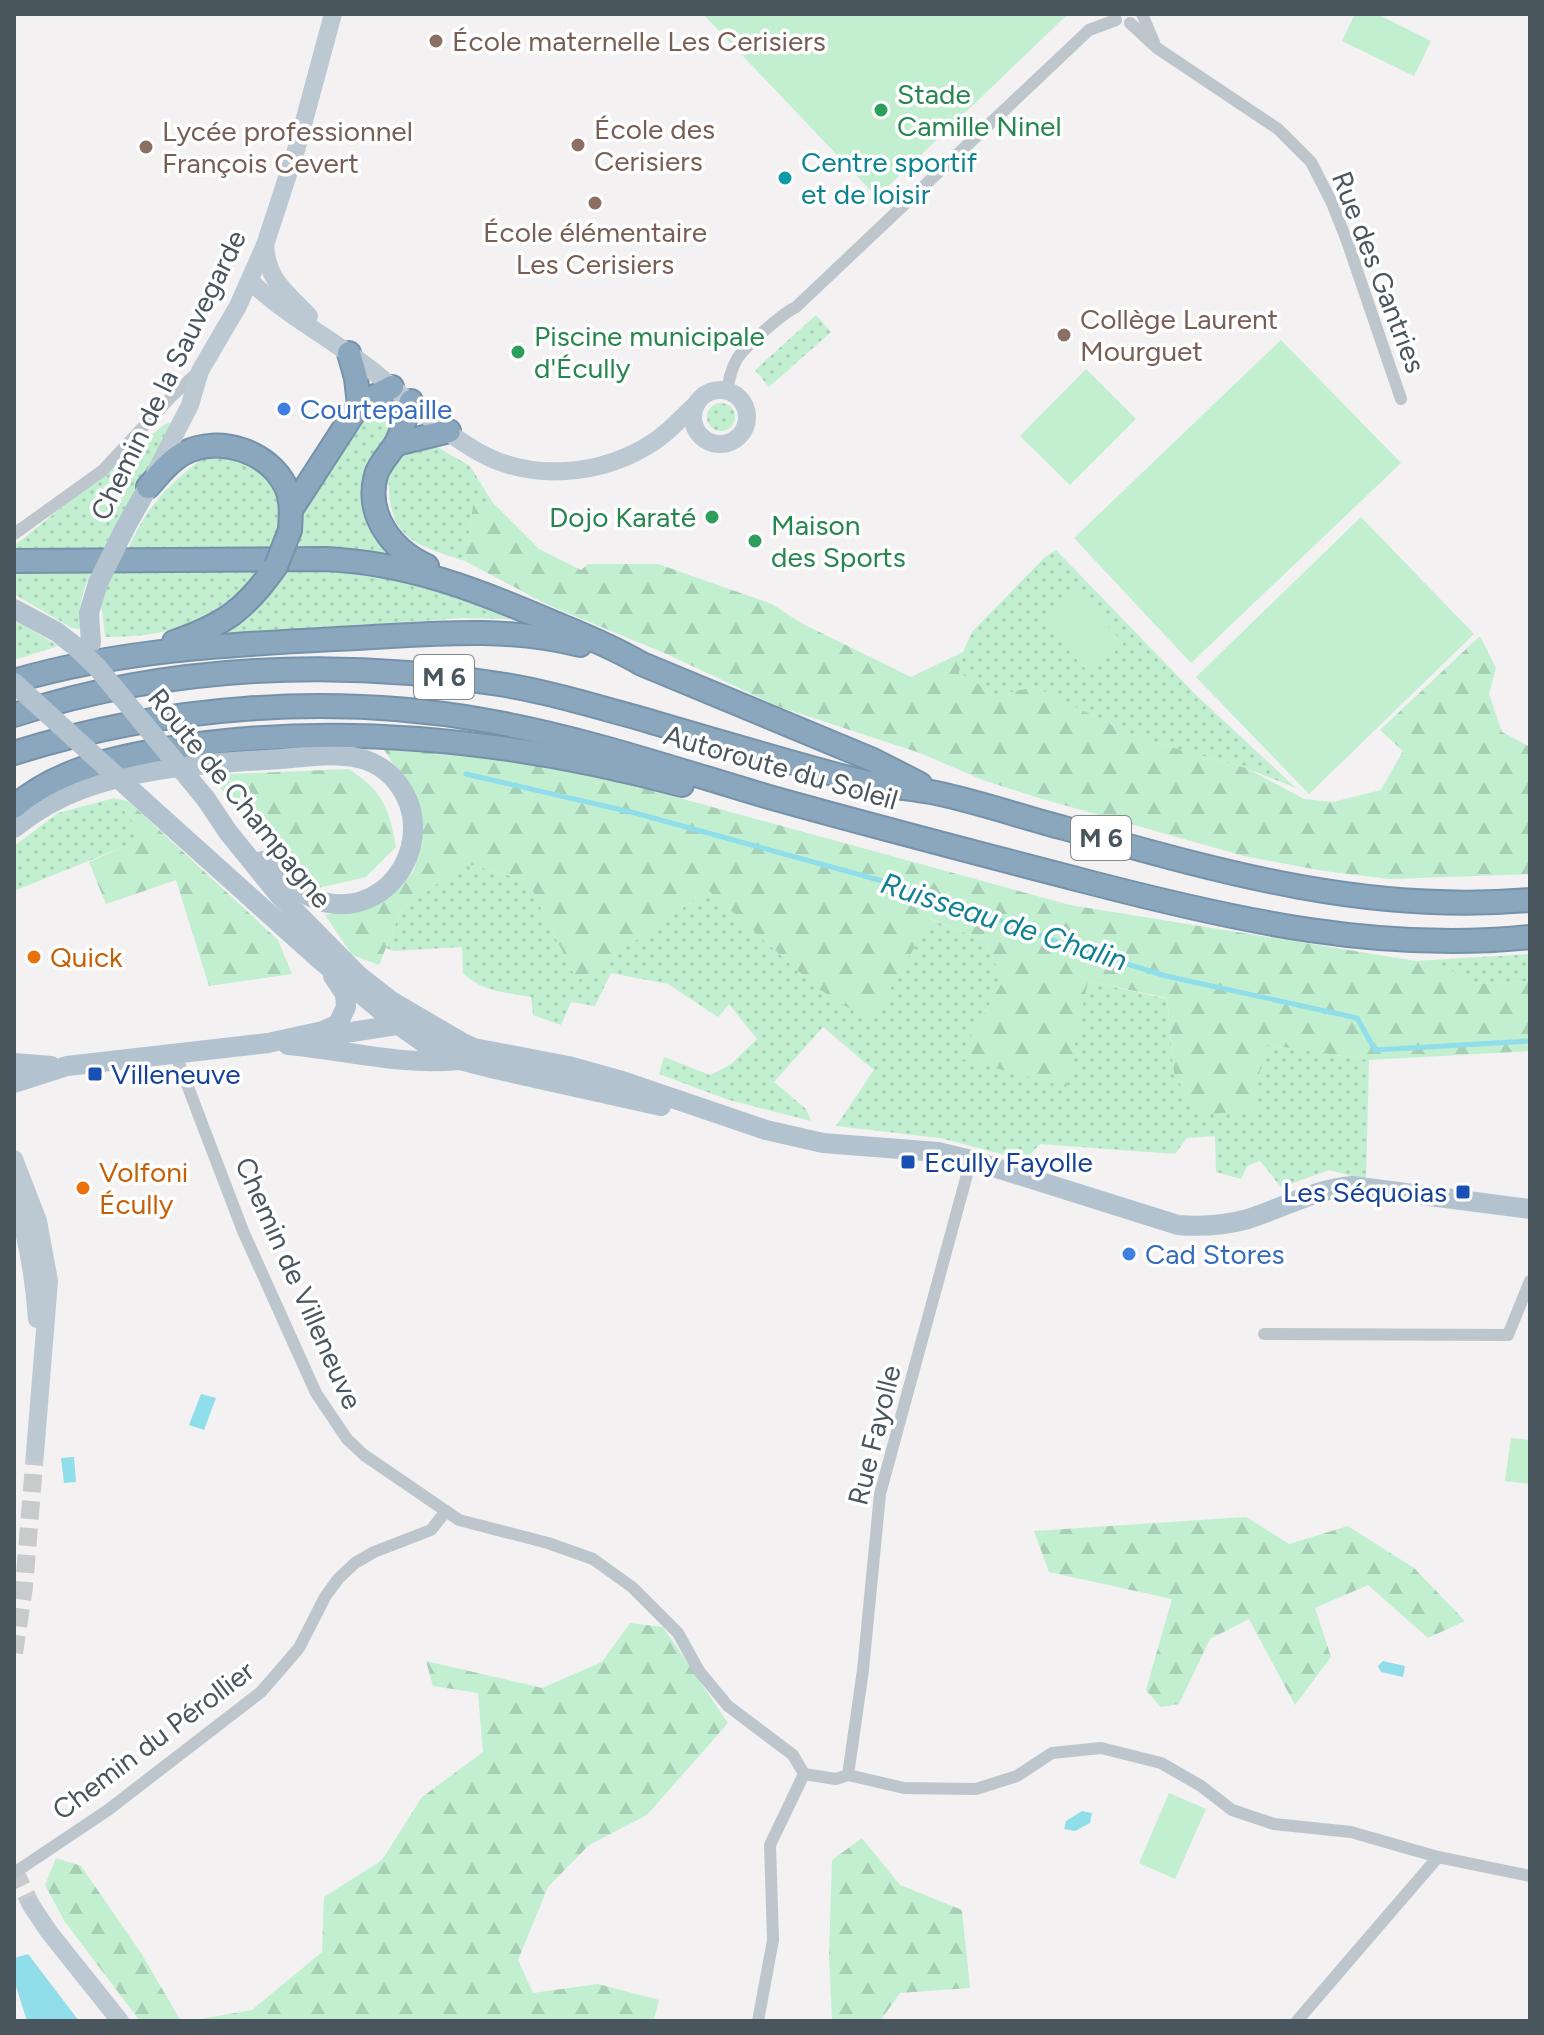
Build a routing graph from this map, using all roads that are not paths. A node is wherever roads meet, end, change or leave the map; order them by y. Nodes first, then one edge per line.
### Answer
1 (333, 14) edge
2 (1114, 17) edge
3 (1137, 17) edge
4 (265, 245) junction
5 (250, 281) junction
6 (349, 353) junction
7 (200, 371) junction
8 (392, 387) junction
9 (727, 391) junction
10 (1401, 399) dead end
11 (411, 401) junction
12 (696, 404) junction
13 (359, 405) junction
14 (449, 431) junction
15 (699, 433) junction
16 (658, 439) junction
17 (396, 444) junction
18 (148, 487) junction
19 (290, 520) junction
20 (14, 534) edge
21 (14, 561) edge
22 (486, 593) junction
23 (14, 609) edge
24 (83, 645) junction
25 (145, 652) junction
26 (642, 664) junction
27 (97, 667) joint
28 (14, 682) edge
29 (14, 715) edge
30 (14, 753) edge
31 (939, 794) junction
32 (769, 797) junction
33 (206, 799) junction
34 (14, 807) edge
35 (14, 828) edge
36 (1530, 900) edge
37 (1530, 937) edge
38 (318, 958) junction
39 (396, 1023) junction
40 (323, 1031) junction
41 (446, 1035) junction
42 (268, 1043) junction
43 (175, 1053) junction
44 (460, 1060) junction
45 (14, 1063) edge
46 (67, 1066) junction
47 (14, 1083) edge
48 (743, 1123) junction
49 (14, 1159) edge
50 (971, 1160) junction
51 (14, 1198) edge
52 (1530, 1209) edge
53 (1530, 1281) edge
54 (1264, 1334) dead end
55 (41, 1366) junction
56 (35, 1453) tunnel mouth
57 (446, 1511) junction
58 (804, 1774) junction
59 (848, 1775) junction
60 (1438, 1857) junction
61 (14, 1873) edge
62 (1530, 1876) edge
63 (31, 1905) tunnel mouth
64 (120, 2021) edge
65 (758, 2021) edge
66 (1297, 2021) edge

1 - 4 street, Chemin de la Sauvegarde
2 - 3 street
2 - 9 street
3 - 10 street, Rue des Gantries
4 - 5 street, Chemin de la Sauvegarde
4 - 6 street
5 - 6 street
5 - 7 street, Chemin de la Sauvegarde
6 - 8 street
6 - 13 highway
7 - 18 street, Chemin de la Sauvegarde
7 - 20 street
8 - 11 street
8 - 13 highway
9 - 12 street
9 - 15 street
11 - 14 street
11 - 17 highway
12 - 15 street
12 - 16 street
13 - 19 highway
14 - 16 street
14 - 17 highway
15 - 16 street
17 - 22 highway
18 - 19 highway
18 - 24 main road, Chemin de la Sauvegarde, bridge
19 - 25 highway, bridge
21 - 22 highway
22 - 26 highway
23 - 24 main road
24 - 27 main road, Chemin de la Sauvegarde
25 - 26 highway
25 - 28 highway
26 - 31 highway
27 - 33 main road, Route de Champagne, bridge
28 - 38 main road, Route de Champagne, bridge
29 - 31 highway, Autoroute du Soleil / M 6
30 - 32 highway, Autoroute du Soleil / M 6
31 - 36 highway, Autoroute du Soleil / M 6
32 - 34 highway
32 - 37 highway, Autoroute du Soleil / M 6
33 - 35 main road
33 - 41 main road, Route de Champagne
38 - 39 main road, Route de Champagne
38 - 40 main road
39 - 40 main road
39 - 41 main road
39 - 44 main road, Route de Champagne
40 - 42 main road
41 - 48 main road, Route de Champagne
42 - 43 main road
42 - 44 main road
43 - 46 main road
43 - 57 street, Chemin de Villeneuve
44 - 48 main road, Route de Champagne
45 - 46 main road
46 - 47 main road
48 - 50 main road, Route de Champagne
49 - 55 street
50 - 52 main road, Route de Champagne
50 - 59 street, Rue Fayolle
51 - 55 street
53 - 54 street
55 - 56 street
57 - 58 street, Chemin de Villeneuve
57 - 61 street, Chemin du Pérollier
58 - 59 street
58 - 65 street
59 - 60 street
60 - 62 street
60 - 66 street
63 - 64 street

